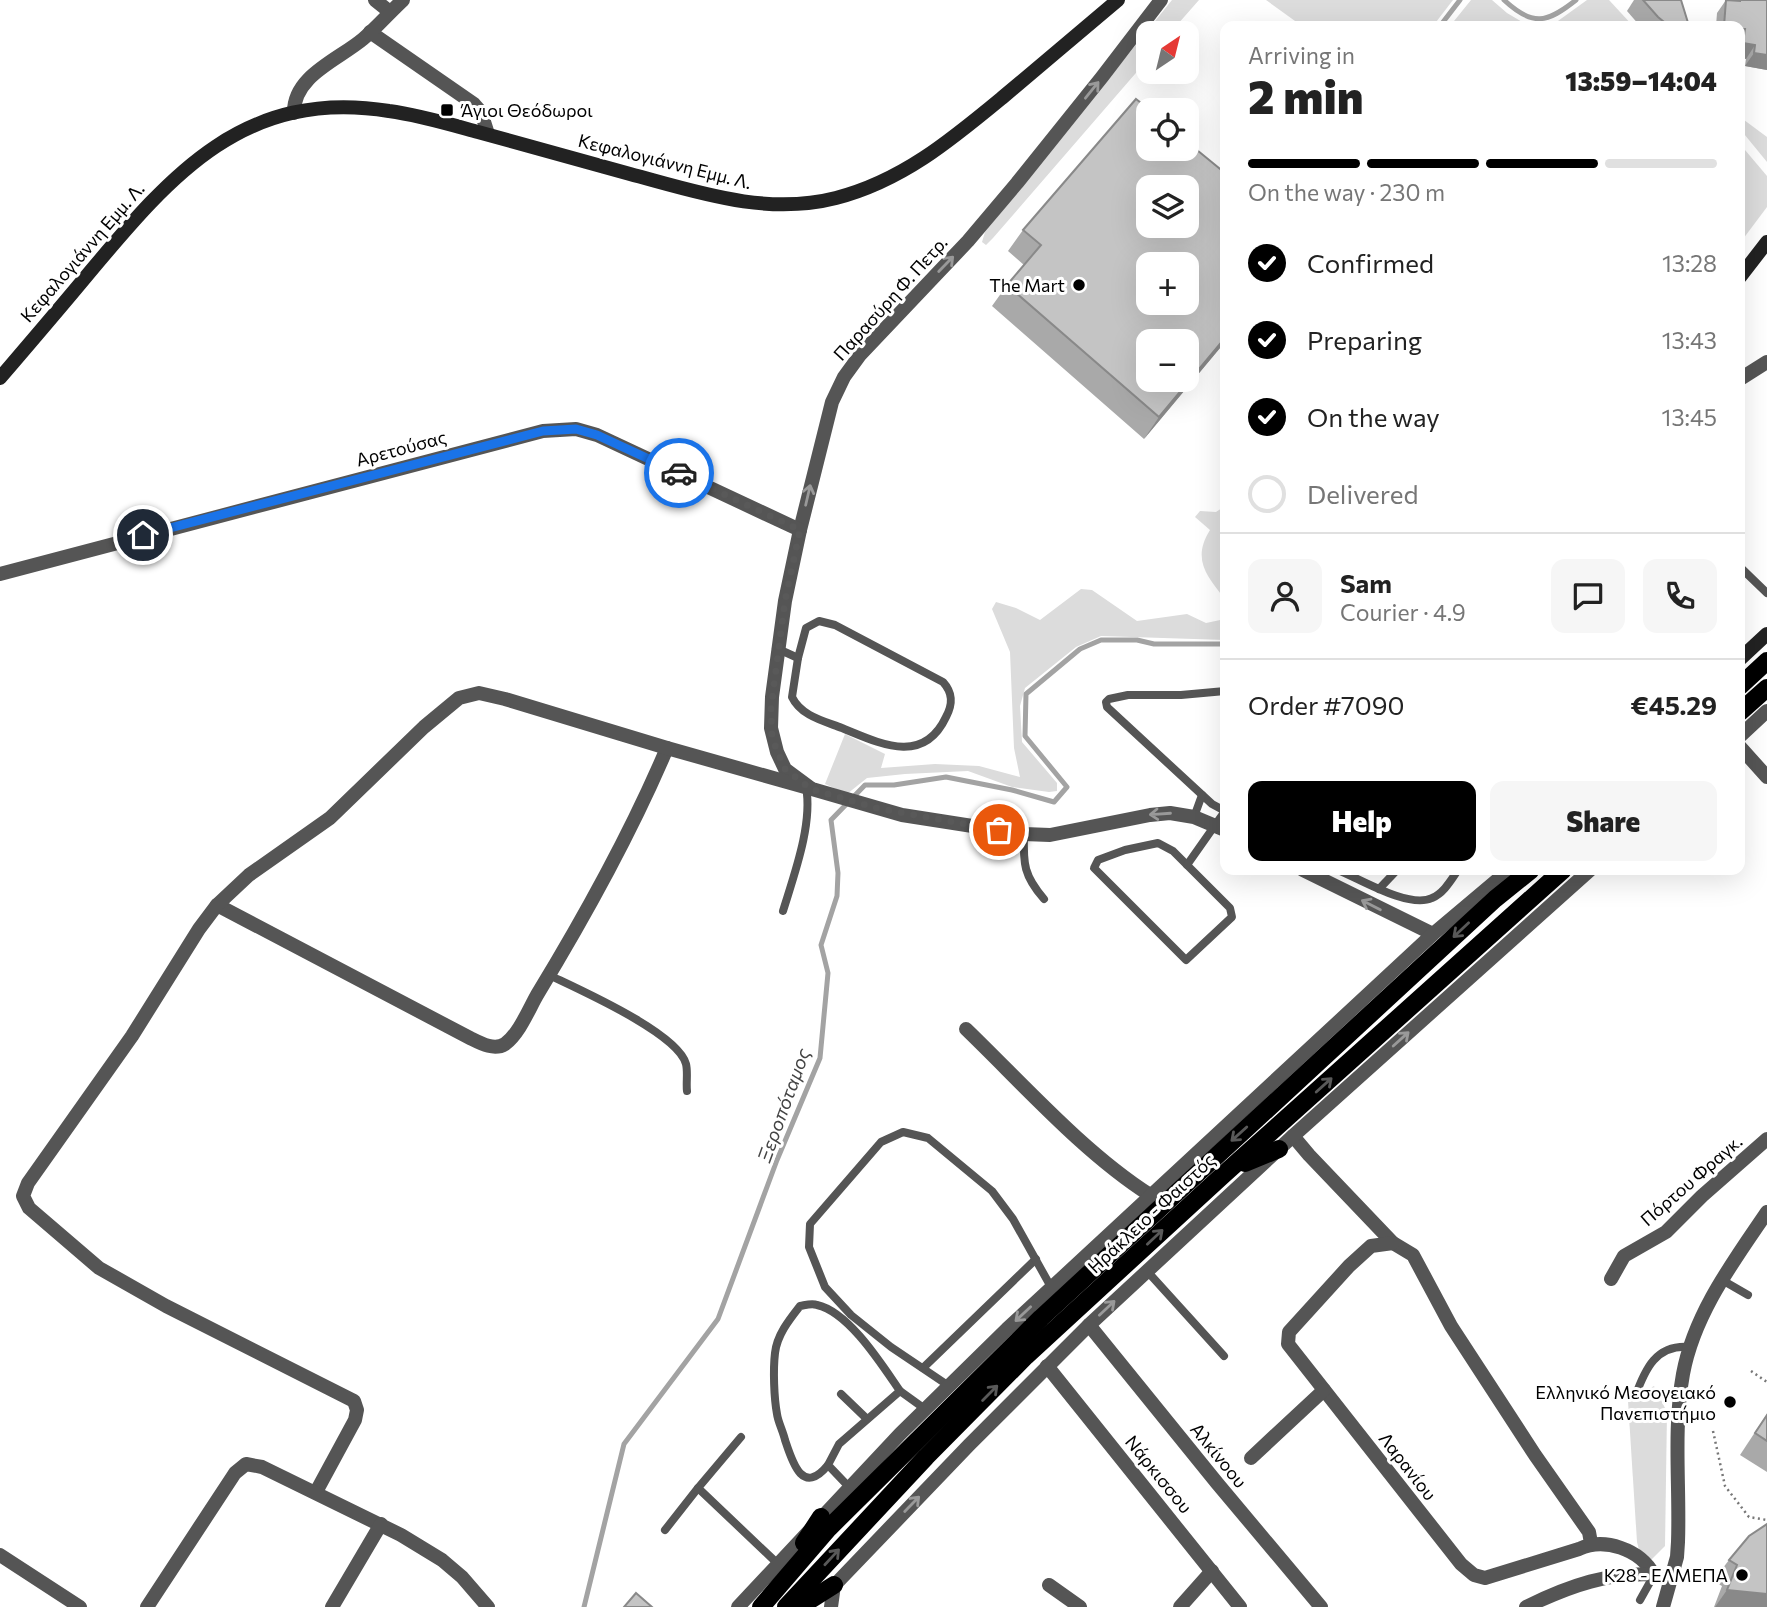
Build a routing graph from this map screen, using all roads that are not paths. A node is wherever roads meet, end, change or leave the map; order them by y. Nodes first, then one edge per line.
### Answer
1 (375, 0) edge
2 (402, 0) edge
3 (1118, 0) edge
4 (1161, 0) edge
5 (390, 12) junction
6 (370, 32) junction
7 (294, 113) junction
8 (488, 134) junction
9 (1767, 242) edge
10 (1745, 271) edge
11 (1767, 362) edge
12 (2, 373) edge
13 (1745, 376) edge
14 (800, 530) junction
15 (1745, 572) edge
16 (0, 574) edge
17 (1767, 593) edge
18 (1767, 634) edge
19 (775, 648) junction
20 (1745, 654) edge
21 (798, 658) junction
22 (1767, 661) edge
23 (1745, 681) edge
24 (1767, 688) edge
25 (1220, 691) edge
26 (1745, 708) edge
27 (1767, 711) edge
28 (1745, 731) edge
29 (667, 748) junction
30 (1745, 753) edge
31 (1767, 777) edge
32 (809, 788) junction
33 (1202, 795) junction
34 (1220, 808) edge
35 (1194, 817) junction
36 (1220, 828) edge
37 (1220, 829) edge
38 (1024, 834) junction
39 (1187, 865) junction
40 (1313, 875) edge
41 (1349, 875) edge
42 (1392, 875) edge
43 (1455, 875) edge
44 (1503, 875) edge
45 (1525, 875) edge
46 (1557, 875) edge
47 (1584, 875) edge
48 (1379, 888) junction
49 (1044, 899) dead end
50 (217, 905) junction
51 (783, 911) dead end
52 (1433, 934) junction
53 (549, 975) junction
54 (1374, 1010) junction
55 (1334, 1028) junction
56 (966, 1029) dead end
57 (687, 1091) dead end
58 (1293, 1136) junction
59 (1767, 1139) edge
60 (1279, 1149) junction
61 (1223, 1175) junction
62 (1150, 1195) junction
63 (1767, 1212) edge
64 (1393, 1243) junction
65 (1036, 1259) junction
66 (1147, 1271) junction
67 (1611, 1279) dead end
68 (1722, 1280) junction
69 (1051, 1287) junction
70 (1748, 1295) dead end
71 (1088, 1325) junction
72 (1690, 1347) junction
73 (1224, 1356) dead end
74 (1047, 1366) junction
75 (923, 1368) junction
76 (949, 1386) junction
77 (1324, 1390) junction
78 (900, 1391) junction
79 (841, 1394) dead end
80 (1635, 1396) dead end
81 (925, 1409) junction
82 (867, 1419) junction
83 (741, 1437) dead end
84 (1251, 1458) dead end
85 (828, 1465) junction
86 (849, 1487) junction
87 (698, 1488) junction
88 (316, 1492) junction
89 (821, 1517) joint
90 (380, 1524) junction
91 (665, 1530) dead end
92 (1591, 1543) junction
93 (0, 1555) edge
94 (783, 1569) junction
95 (1212, 1571) junction
96 (1654, 1575) junction
97 (1672, 1576) junction
98 (834, 1585) junction
99 (1049, 1585) dead end
100 (1640, 1600) dead end
101 (80, 1607) edge
102 (147, 1607) edge
103 (332, 1607) edge
104 (488, 1607) edge
105 (738, 1607) edge
106 (761, 1607) edge
107 (786, 1607) edge
108 (799, 1607) edge
109 (815, 1607) edge
110 (831, 1607) edge
111 (1080, 1607) edge
112 (1180, 1607) edge
113 (1240, 1607) edge
114 (1321, 1607) edge
115 (1526, 1607) edge
116 (1663, 1607) edge

1 - 5 street
2 - 5 street
3 - 8 main road, Κεφαλογιάννη Εμμ. Λ.
14 -> 4 street, Παρασύρη Φ. Πετρ.
5 - 6 street
6 - 7 street
6 - 8 street
7 - 8 main road, Κεφαλογιάννη Εμμ. Λ.
7 - 12 main road, Κεφαλογιάννη Εμμ. Λ.
9 - 10 main road
11 - 13 street
14 - 16 street, Αρετούσας
14 - 19 street, Παρασύρη Φ. Πετρ.
15 - 17 lane
18 - 20 main road
19 - 21 lane
19 - 32 street, Παρασύρη Φ. Πετρ.
21 - 21 lane
22 - 23 main road
24 - 26 main road
25 - 33 lane
27 - 28 street
29 - 32 street
29 - 50 street
29 - 53 street
30 - 31 street
32 - 38 street, Παρασύρη Φ. Πετρ.
32 - 51 lane
33 - 34 lane
33 - 35 lane
35 - 36 street, Παρασύρη Φ. Πετρ.
35 -> 38 street, Παρασύρη Φ. Πετρ.
37 - 39 lane
38 - 49 lane
39 - 39 lane
52 -> 40 street
41 - 48 lane
42 - 48 lane
43 - 48 lane
44 - 52 street
45 -> 54 main road, Ηράκλειο - Φαιστός
61 -> 46 main road, Ηράκλειο - Φαιστός
58 -> 47 street
50 - 53 street
50 - 88 street
52 - 55 street
53 - 57 lane
54 - 55 main road
54 -> 94 main road, Ηράκλειο - Φαιστός
55 - 62 street
56 - 62 street
58 - 60 street
58 - 64 street
59 - 67 street, Πόρτου Φραγκ.
60 - 61 main road
60 - 66 street
107 -> 61 main road, Ηράκλειο - Φαιστός
62 - 69 street
63 - 68 street
64 - 77 street, Λαρανίου
64 - 92 street
65 - 69 lane
65 - 75 lane
65 - 75 lane
71 -> 66 street
66 - 73 lane
68 - 70 lane
68 - 72 street
69 -> 76 street
71 - 74 street
71 - 114 street, Αλκίνοου
72 - 80 lane
72 - 97 street
74 - 95 street, Νάρκισσου
98 -> 74 street
75 - 76 lane
76 - 81 street
77 - 84 street
77 - 92 street, Λαρανίου
78 - 81 lane
78 - 82 lane
78 - 85 lane
79 - 82 lane
81 - 86 street
82 - 85 lane
83 - 87 lane
85 - 86 lane
86 - 89 street
87 - 91 lane
87 - 94 lane
88 - 90 street
88 - 102 street
89 - 94 main road
90 - 103 street
90 - 104 street
92 - 96 street
93 - 101 street
94 - 105 street
94 - 106 main road, Ηράκλειο - Φαιστός
95 - 112 street
95 - 113 street, Νάρκισσου
96 - 97 street
96 - 100 lane
96 - 115 street
97 - 116 street
98 - 108 main road
98 - 109 street
98 - 110 street
99 - 111 street

